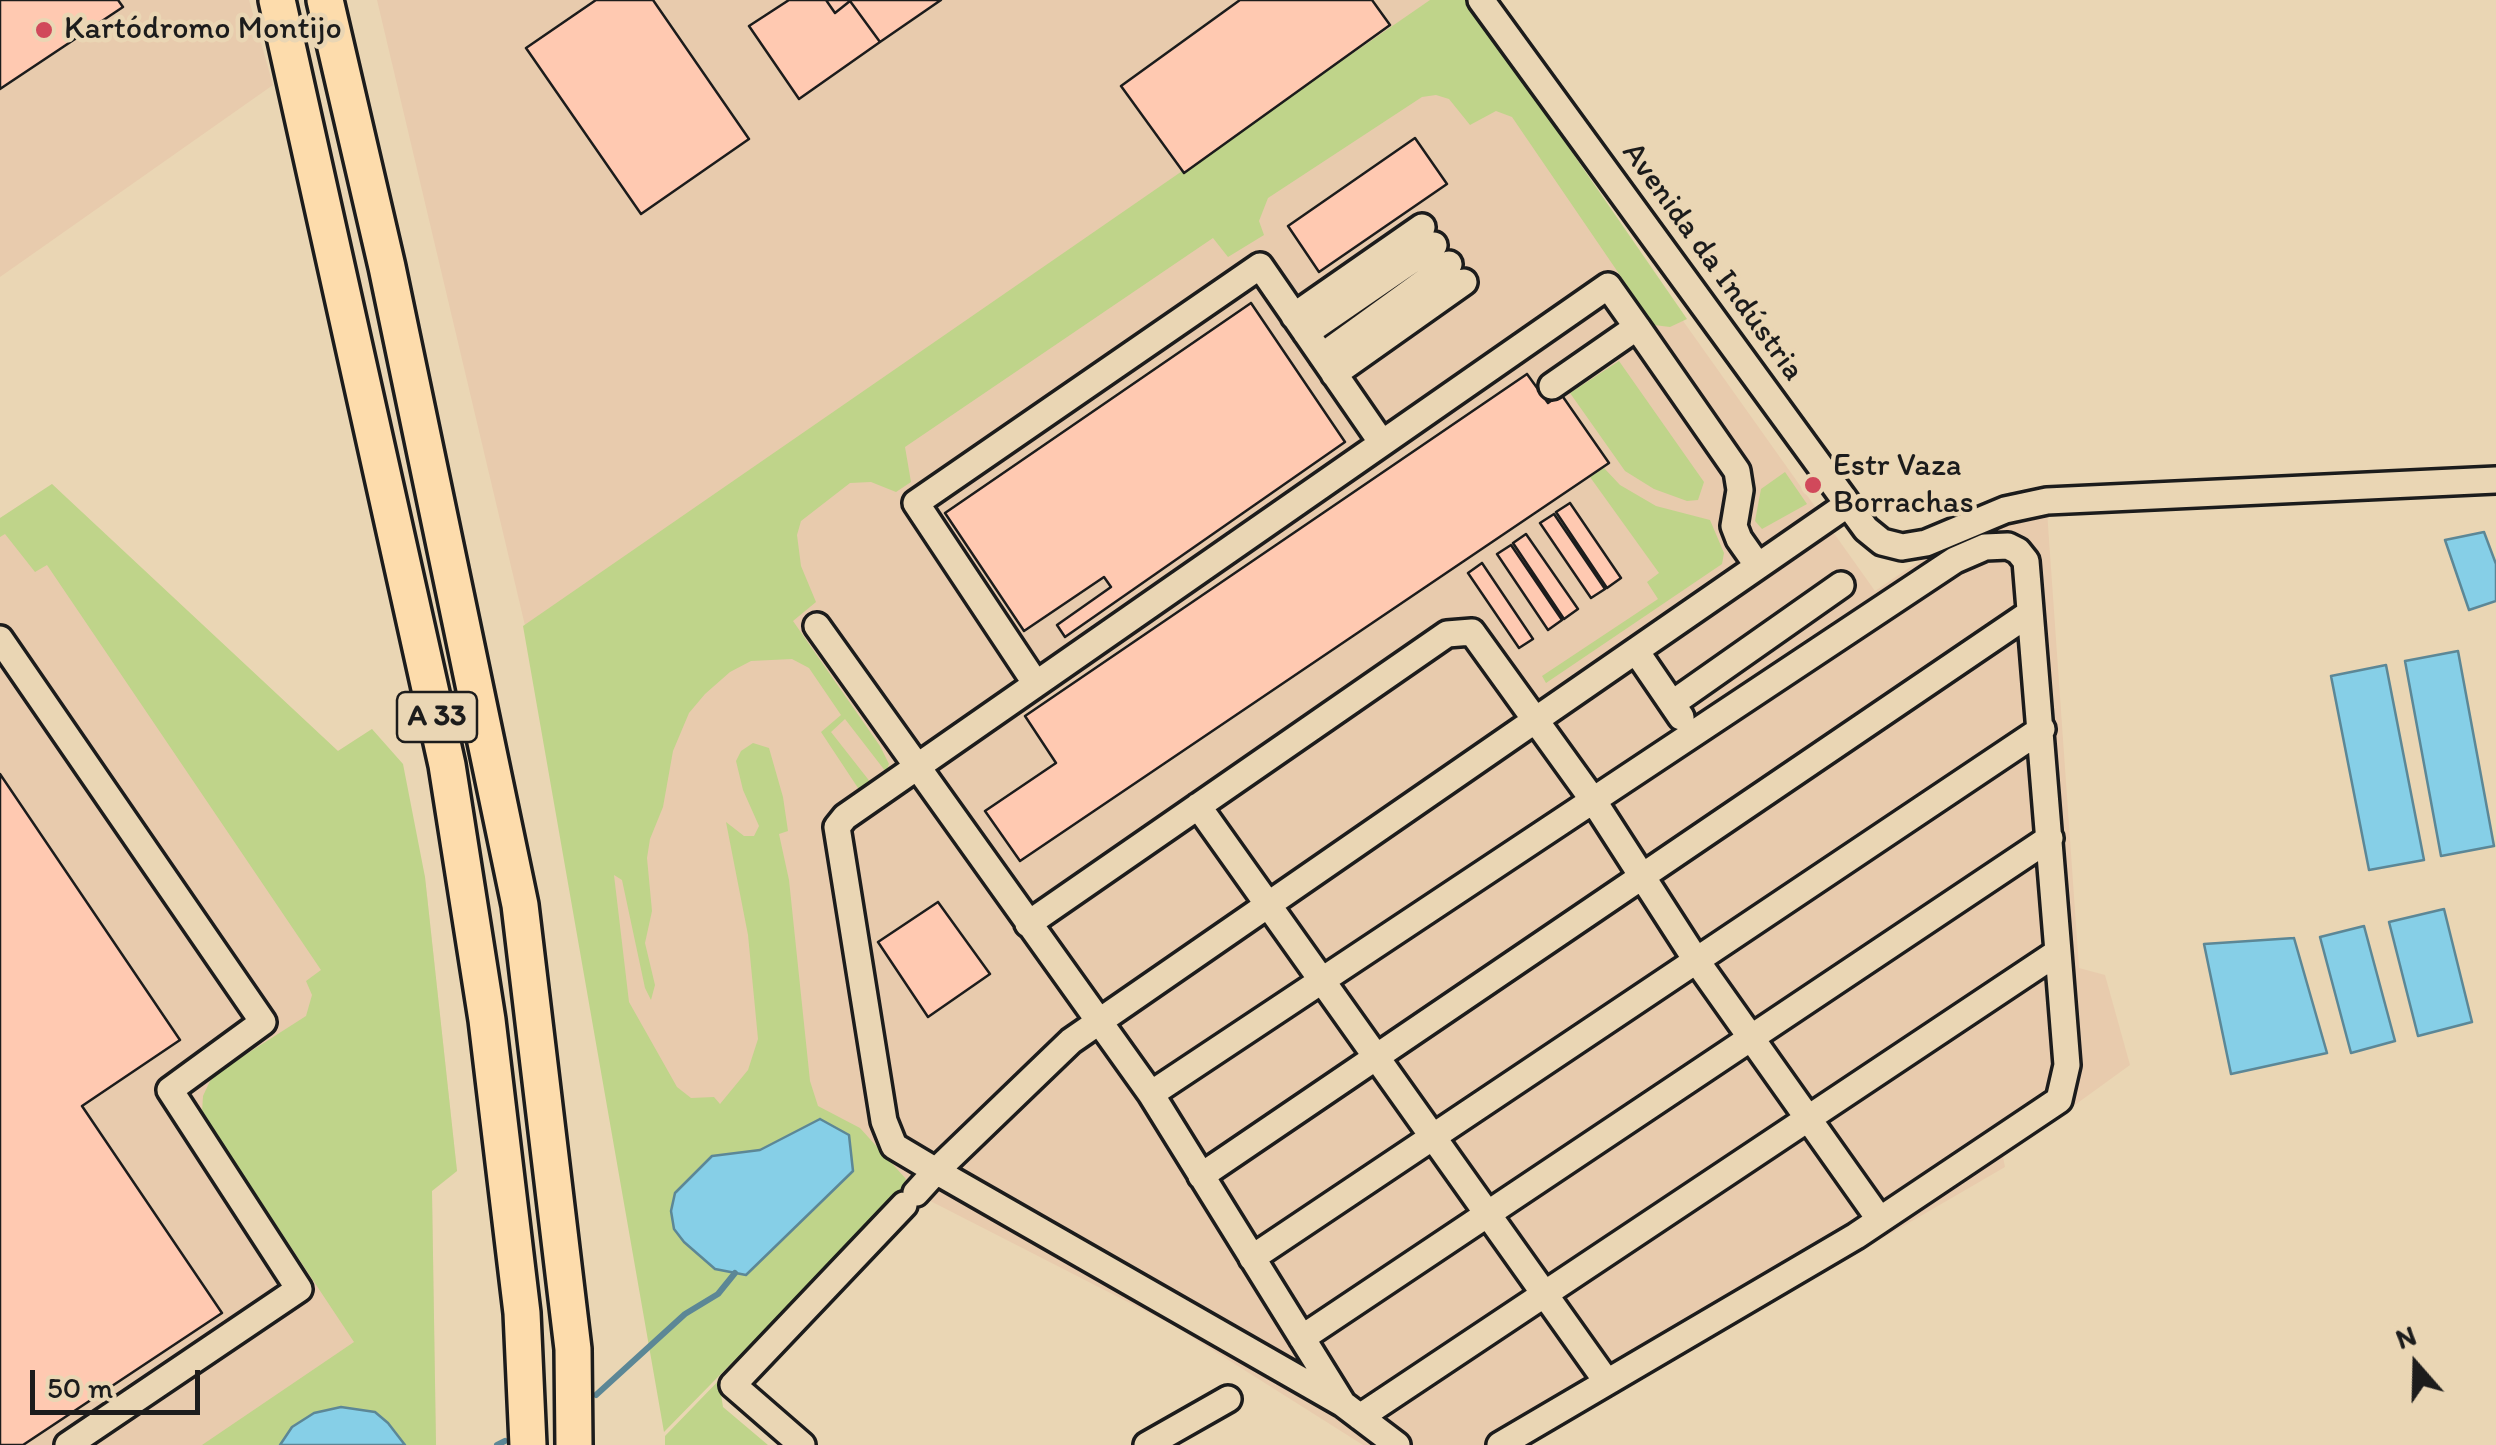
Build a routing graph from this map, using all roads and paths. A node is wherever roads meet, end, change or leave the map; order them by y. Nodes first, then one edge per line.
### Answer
1 (276, 0) edge
2 (325, 0) edge
3 (1481, 0) edge
4 (1300, 325) junction
5 (1637, 327) junction
6 (1328, 365) junction
7 (1552, 386) dead end
8 (1382, 443) junction
9 (2496, 480) edge
10 (1848, 504) junction
11 (1758, 566) junction
12 (1841, 584) dead end
13 (2030, 613) junction
14 (816, 626) dead end
15 (0, 639) edge
16 (1636, 651) junction
17 (1036, 684) junction
18 (1673, 704) junction
19 (1535, 718) junction
20 (2042, 729) junction
21 (1692, 735) junction
22 (916, 766) junction
23 (1593, 800) junction
24 (1198, 806) junction
25 (2050, 838) junction
26 (1643, 876) junction
27 (1266, 905) junction
28 (1028, 924) junction
29 (2058, 952) junction
30 (1696, 960) junction
31 (1320, 981) junction
32 (1099, 1021) junction
33 (1750, 1038) junction
34 (1376, 1058) junction
35 (1150, 1094) junction
36 (1808, 1118) junction
37 (1432, 1138) junction
38 (936, 1171) junction
39 (1202, 1176) junction
40 (1487, 1214) junction
41 (1880, 1220) junction
42 (1252, 1258) junction
43 (1544, 1294) junction
44 (1302, 1338) junction
45 (1607, 1382) junction
46 (1228, 1399) dead end
47 (1351, 1411) junction
48 (68, 1445) edge
49 (528, 1445) edge
50 (574, 1445) edge
51 (802, 1445) edge
52 (1147, 1445) edge
53 (1398, 1445) edge
54 (1500, 1445) edge

1 - 49 highway, A 33
2 - 50 highway, A 33
3 - 10 street, Avenida da Indústria
4 - 6 street
4 - 6 street
4 - 17 street
5 - 7 street
5 - 8 street
5 - 11 street
6 - 8 street
8 - 17 street
9 - 10 street, Avenida da Indústria
10 - 11 street
11 - 16 street
12 - 18 street
13 - 20 street
13 - 21 street
13 - 26 street
14 - 22 street
15 - 48 street
16 - 18 street
16 - 19 street
17 - 22 street
18 - 21 street
19 - 23 street
19 - 24 street
19 - 27 street
20 - 25 street
20 - 30 street
21 - 23 street
22 - 28 street
22 - 38 street
23 - 26 street
23 - 31 street
24 - 27 street
24 - 28 street
25 - 29 street
25 - 33 street
26 - 30 street
26 - 34 street
27 - 31 street
27 - 32 street
28 - 32 street
29 - 36 street
29 - 41 street
30 - 33 street
30 - 37 street
31 - 34 street
31 - 35 street
32 - 35 street
32 - 38 street
33 - 36 street
33 - 40 street
34 - 37 street
34 - 39 street
35 - 39 street
36 - 41 street
36 - 43 street
37 - 40 street
37 - 42 street
38 - 47 street
38 - 51 street
39 - 42 street
40 - 43 street
40 - 44 street
41 - 45 street
42 - 44 street
43 - 45 street
43 - 47 street
44 - 47 street
45 - 54 street
46 - 52 street
47 - 53 street

